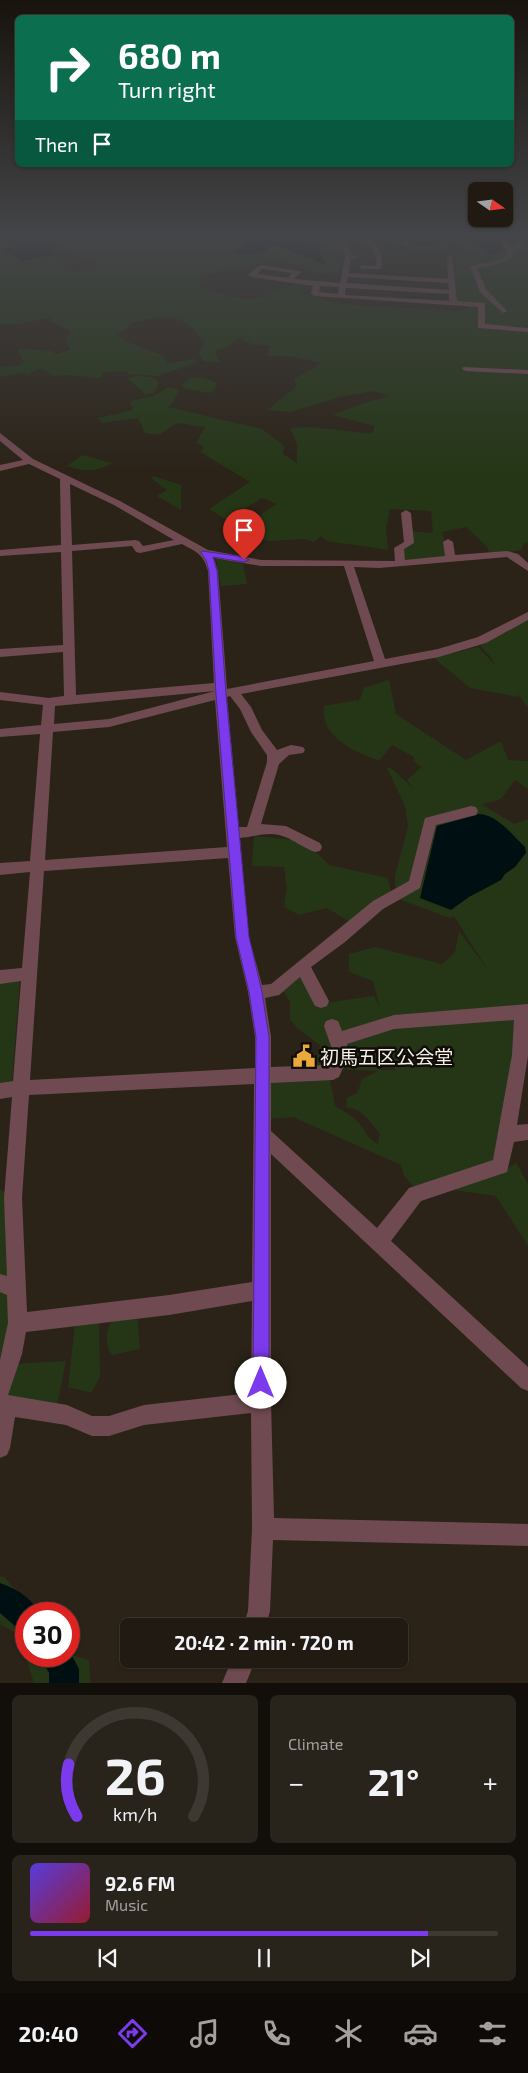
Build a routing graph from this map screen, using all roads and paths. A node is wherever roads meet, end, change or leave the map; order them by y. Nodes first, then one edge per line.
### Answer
1 (482, 315) edge
2 (528, 330) edge
3 (466, 369) dead end
4 (528, 372) edge
5 (0, 436) edge
6 (30, 461) junction
7 (0, 468) edge
8 (66, 478) junction
9 (406, 513) dead end
10 (181, 541) junction
11 (448, 542) dead end
12 (67, 548) junction
13 (0, 553) edge
14 (205, 553) junction
15 (451, 560) junction
16 (400, 563) junction
17 (348, 564) junction
18 (528, 568) edge
19 (528, 615) edge
20 (68, 648) junction
21 (0, 653) edge
22 (381, 664) junction
23 (225, 691) junction
24 (0, 696) edge
25 (70, 700) junction
26 (49, 702) junction
27 (46, 730) junction
28 (0, 733) edge
29 (299, 750) dead end
30 (273, 762) junction
31 (471, 811) dead end
32 (253, 829) junction
33 (233, 833) junction
34 (315, 847) dead end
35 (235, 852) junction
36 (37, 866) junction
37 (0, 869) edge
38 (298, 970) junction
39 (28, 974) junction
40 (0, 977) edge
41 (256, 992) junction
42 (321, 1001) dead end
43 (525, 1011) edge
44 (262, 1076) junction
45 (21, 1088) junction
46 (0, 1091) edge
47 (528, 1132) edge
48 (262, 1134) junction
49 (508, 1135) junction
50 (379, 1241) junction
51 (8, 1285) edge
52 (262, 1290) junction
53 (18, 1323) junction
54 (528, 1381) edge
55 (2, 1400) edge
56 (261, 1402) junction
57 (0, 1448) edge
58 (263, 1529) junction
59 (528, 1535) edge
60 (257, 1618) edge
61 (240, 1668) edge
62 (234, 1683) edge

1 - 2 street
3 - 4 street
5 - 6 street
6 - 7 street
6 - 8 street
8 - 10 street
8 - 12 street
9 - 16 street
10 - 12 street
10 - 14 street
11 - 15 street
12 - 13 street
12 - 20 street
14 - 17 street
14 - 23 street
15 - 16 street
15 - 18 street
16 - 17 street
17 - 22 street
19 - 22 street
20 - 21 street
20 - 25 street
22 - 23 street
23 - 25 street
23 - 27 street
23 - 30 street
23 - 33 street
24 - 26 street
25 - 26 street
26 - 27 street
27 - 28 street
27 - 36 street
29 - 30 street
30 - 32 street
31 - 38 street
32 - 33 street
32 - 34 street
33 - 35 street
35 - 36 street
35 - 41 street
36 - 37 street
36 - 39 street
38 - 41 street
38 - 42 street
39 - 40 street
39 - 45 street
41 - 44 street
43 - 44 street
43 - 49 street
44 - 45 street
44 - 48 street
45 - 46 street
45 - 51 street
47 - 49 street
48 - 50 street
48 - 52 street
49 - 50 street
50 - 54 street
51 - 53 street
52 - 53 street
52 - 56 street
53 - 55 street
55 - 56 street
55 - 57 street
56 - 58 street
58 - 59 street
58 - 60 street
61 - 62 street

